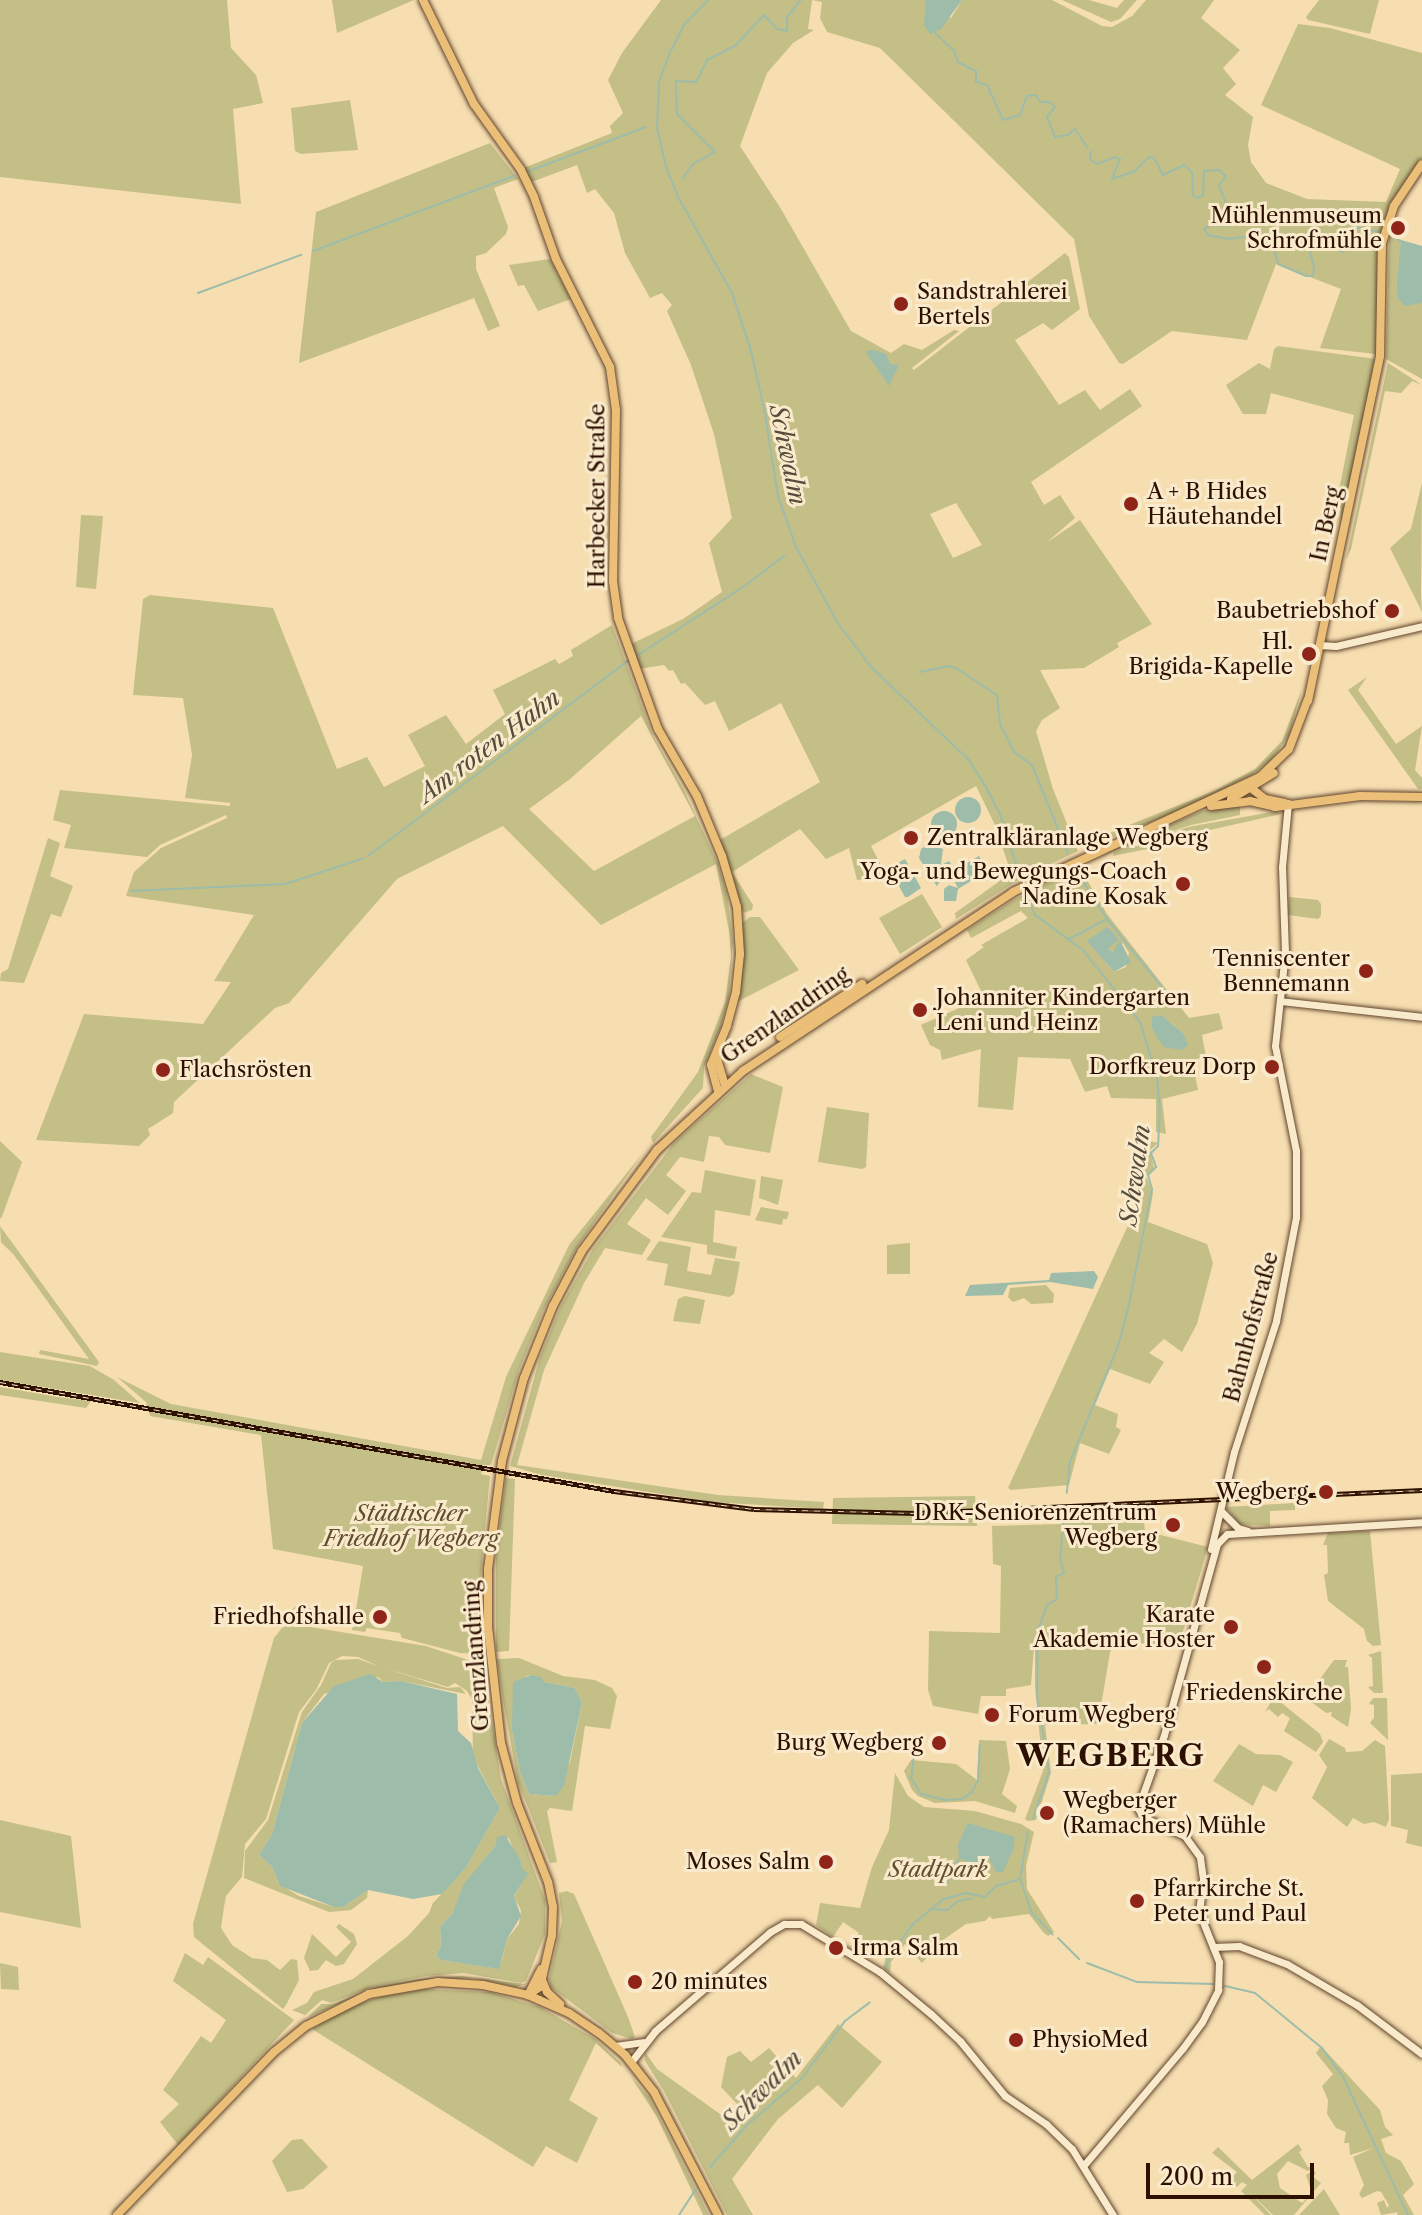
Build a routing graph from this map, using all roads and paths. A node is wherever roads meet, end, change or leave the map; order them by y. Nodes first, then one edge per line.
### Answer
1 (423, 0) edge
2 (1421, 166) edge
3 (1422, 626) edge
4 (1319, 645) junction
5 (1249, 789) junction
6 (1422, 797) edge
7 (1254, 802) junction
8 (1288, 803) junction
9 (1211, 806) junction
10 (1185, 814) junction
11 (1280, 1001) junction
12 (1422, 1017) edge
13 (720, 1086) junction
14 (1221, 1511) junction
15 (1422, 1522) edge
16 (1262, 1533) junction
17 (1223, 1534) junction
18 (1213, 1947) junction
19 (546, 1962) junction
20 (542, 1980) junction
21 (528, 1995) junction
22 (569, 2013) junction
23 (645, 2041) junction
24 (615, 2046) junction
25 (1422, 2054) edge
26 (631, 2062) junction
27 (1084, 2165) junction
28 (117, 2215) edge
29 (718, 2215) edge
30 (1113, 2215) edge

1 - 13 main road, Harbecker Straße
2 - 4 main road, In Berg
3 - 4 street
4 - 5 main road, In Berg
5 - 7 main road
5 - 8 main road
5 - 9 main road, Grenzlandring
5 - 10 main road, Grenzlandring
6 - 8 main road
7 - 8 main road
7 - 9 main road
8 - 11 street, Bahnhofstraße
9 - 10 main road, Grenzlandring
10 - 13 main road, Grenzlandring
11 - 12 street
11 - 14 street, Bahnhofstraße
13 - 19 main road, Grenzlandring
14 - 16 street
14 - 17 street, Bahnhofstraße
15 - 16 street
16 - 17 street
17 - 18 street, Bahnhofstraße
18 - 25 street
18 - 27 street
19 - 20 main road, Grenzlandring
19 - 21 main road, Grenzlandring
20 - 21 main road
20 - 22 main road
21 - 22 main road
21 - 28 main road
22 - 24 main road
23 - 24 street
23 - 26 street
23 - 27 street
24 - 26 main road
26 - 29 main road
27 - 30 street

